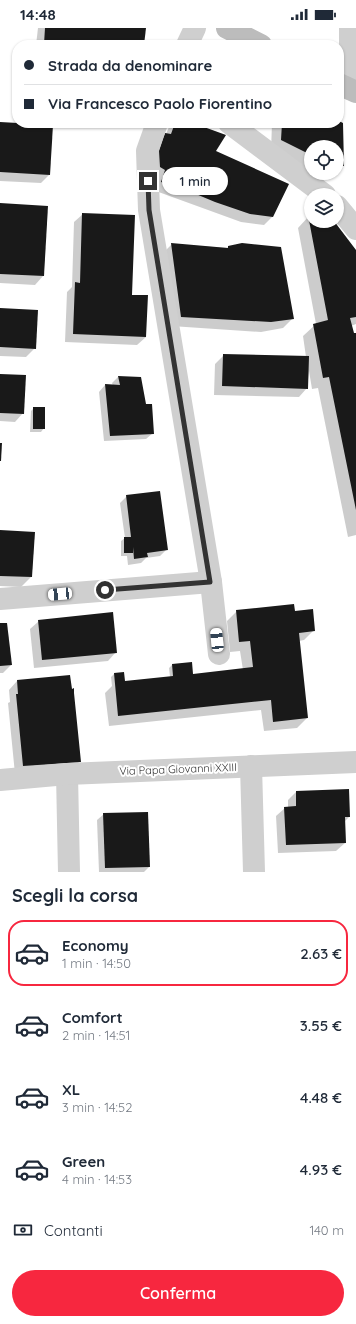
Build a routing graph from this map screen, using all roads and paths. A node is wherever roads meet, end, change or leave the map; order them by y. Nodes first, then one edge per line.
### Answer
1 (195, 28) edge
2 (227, 28) edge
3 (352, 29) edge
4 (189, 40) edge
5 (251, 40) edge
6 (348, 88) edge
7 (155, 128) edge
8 (235, 128) edge
9 (316, 188) edge
10 (344, 214) edge
11 (356, 229) edge
12 (210, 582) junction
13 (0, 599) edge
14 (219, 654) dead end
15 (356, 762) edge
16 (251, 766) junction
17 (67, 774) junction
18 (0, 780) edge
19 (69, 872) edge
20 (254, 872) edge

1 - 4 street
2 - 5 main road
3 - 6 street
7 - 12 street
8 - 9 street
10 - 11 street
12 - 13 street
12 - 14 street
15 - 16 street, Via Papa Giovanni XXIII
16 - 17 street, Via Papa Giovanni XXIII
16 - 20 street
17 - 18 street, Via Papa Giovanni XXIII
17 - 19 street

